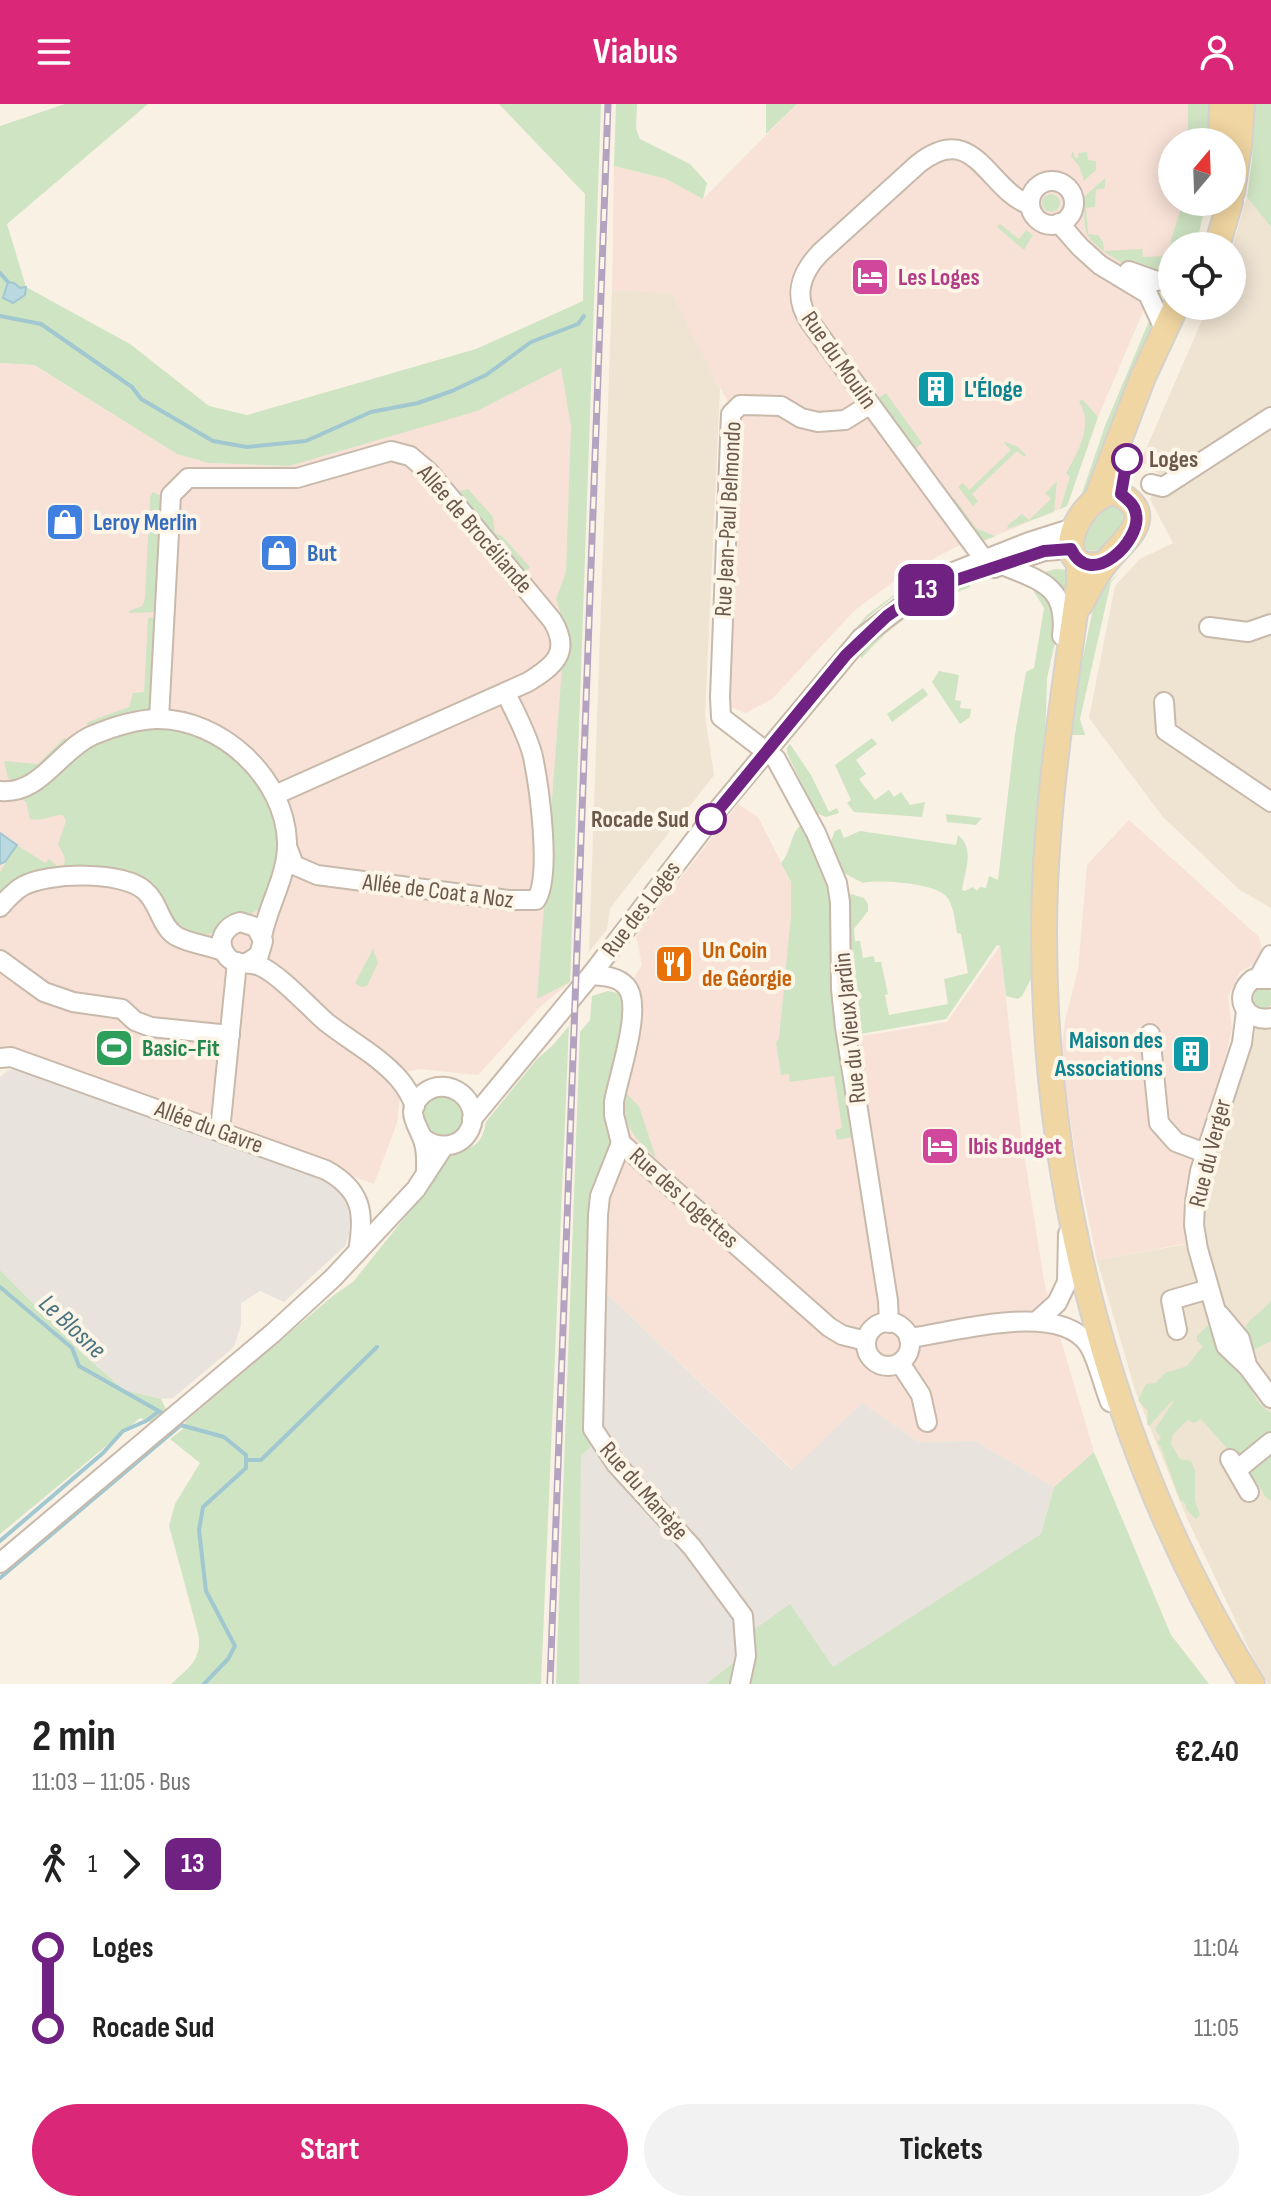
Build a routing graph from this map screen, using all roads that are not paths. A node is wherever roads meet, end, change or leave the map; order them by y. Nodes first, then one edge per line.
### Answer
1 (1222, 104) edge
2 (1242, 104) edge
3 (1221, 128) edge
4 (1240, 128) edge
5 (999, 180) junction
6 (1039, 185) junction
7 (1030, 205) junction
8 (1065, 218) junction
9 (1158, 281) edge
10 (1170, 320) edge
11 (1185, 320) edge
12 (1165, 331) junction
13 (869, 405) junction
14 (1271, 417) edge
15 (1151, 484) dead end
16 (1109, 496) junction
17 (1082, 551) junction
18 (992, 564) junction
19 (1271, 624) edge
20 (1209, 627) dead end
21 (1064, 680) junction
22 (506, 693) junction
23 (1164, 702) dead end
24 (159, 719) junction
25 (766, 750) junction
26 (0, 791) edge
27 (275, 795) junction
28 (1271, 802) edge
29 (287, 846) junction
30 (317, 875) junction
31 (278, 891) junction
32 (0, 907) edge
33 (262, 941) junction
34 (1271, 955) edge
35 (236, 959) junction
36 (0, 960) edge
37 (591, 975) junction
38 (1265, 978) edge
39 (1260, 1016) edge
40 (345, 1033) junction
41 (1150, 1034) dead end
42 (230, 1035) junction
43 (0, 1058) edge
44 (398, 1078) junction
45 (431, 1089) junction
46 (494, 1091) junction
47 (464, 1095) junction
48 (415, 1106) junction
49 (472, 1119) junction
50 (220, 1131) junction
51 (423, 1138) junction
52 (621, 1143) junction
53 (444, 1146) junction
54 (1205, 1153) junction
55 (426, 1174) junction
56 (1072, 1219) junction
57 (358, 1251) junction
58 (1209, 1289) junction
59 (1038, 1320) junction
60 (889, 1323) junction
61 (1177, 1330) dead end
62 (909, 1338) junction
63 (866, 1341) junction
64 (900, 1363) junction
65 (1271, 1398) edge
66 (927, 1422) dead end
67 (1271, 1442) edge
68 (1249, 1492) dead end
69 (1174, 1536) junction
70 (0, 1563) edge
71 (740, 1684) edge
72 (1252, 1684) edge

1 - 3 main road
2 - 4 main road
5 - 6 street
5 - 7 street, Rue du Moulin
5 - 13 street, Rue du Moulin
6 - 7 street
6 - 8 street
7 - 8 street
8 - 9 street
8 - 12 street
10 - 12 main road
11 - 16 main road
12 - 16 main road
13 - 18 street, Rue du Moulin
13 - 25 street, Rue Jean-Paul Belmondo
14 - 15 street
16 - 17 main road
16 - 17 main road
17 - 18 street, Rue des Loges
17 - 21 main road
18 - 21 street
18 - 25 street, Rue des Loges
19 - 20 street
21 - 56 main road
22 - 24 street, Allée de Brocéliande
22 - 27 street, Allée de Brocéliande
22 - 30 street, Allée de Coat a Noz
23 - 28 street
24 - 26 street
24 - 27 street
25 - 37 street, Rue des Loges
25 - 60 street, Rue du Vieux Jardin
27 - 29 street
29 - 30 street, Allée de Coat a Noz
29 - 31 street
30 - 31 street
31 - 33 street
32 - 35 street
33 - 35 street
33 - 35 street
33 - 40 street
34 - 38 street
35 - 40 street
35 - 42 street
36 - 42 street
37 - 46 street, Rue des Loges
37 - 52 street, Rue des Logettes
38 - 39 street
39 - 54 street, Rue du Verger
40 - 44 street
41 - 54 street
42 - 50 street
43 - 50 street, Allée du Gavre
44 - 45 street
44 - 48 street
45 - 47 street
45 - 48 street
46 - 47 street
46 - 49 street, Rue des Loges
47 - 49 street
48 - 51 street
49 - 53 street
50 - 57 street, Allée du Gavre
51 - 53 street
51 - 55 street
52 - 63 street, Rue des Logettes
52 - 71 street, Rue du Manège
53 - 55 street
54 - 58 street, Rue du Verger
55 - 57 street
56 - 59 street
56 - 69 main road
57 - 70 street
58 - 61 street
58 - 65 street, Rue du Verger
59 - 62 street
59 - 69 street
60 - 62 street
60 - 63 street
62 - 64 street
63 - 64 street
64 - 66 street
67 - 68 street
69 - 72 main road

